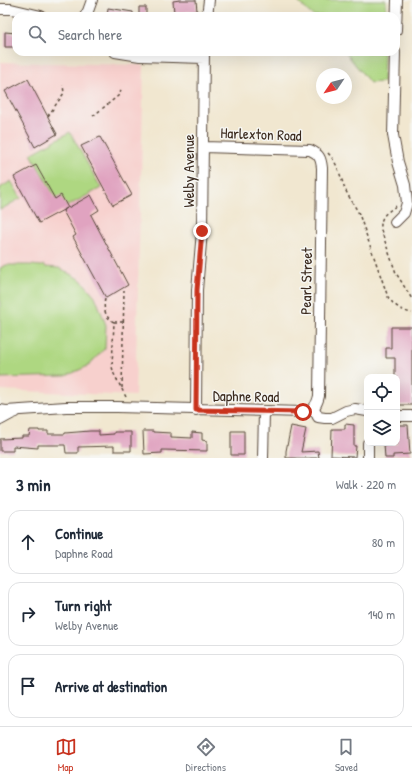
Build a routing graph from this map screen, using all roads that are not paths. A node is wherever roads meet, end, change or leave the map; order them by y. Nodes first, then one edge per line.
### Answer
1 (92, 0) edge
2 (209, 0) edge
3 (397, 0) edge
4 (0, 9) edge
5 (24, 12) edge
6 (87, 12) edge
7 (208, 12) edge
8 (397, 12) edge
9 (204, 56) edge
10 (395, 56) edge
11 (203, 147) junction
12 (317, 153) joint
13 (395, 222) dead end
14 (314, 408) junction
15 (0, 410) edge
16 (196, 410) junction
17 (364, 410) edge
18 (20, 411) junction
19 (264, 412) junction
20 (400, 416) edge
21 (412, 416) edge
22 (0, 420) edge
23 (368, 446) edge
24 (263, 458) edge
25 (368, 458) edge

1 - 6 street
2 - 7 street
3 - 8 street
4 - 5 street
9 - 11 street, Welby Avenue
10 - 13 street
11 - 12 street, Harlexton Road
11 - 16 street, Welby Avenue
12 - 14 street, Pearl Street
14 - 17 street
14 - 19 street, Daphne Road
15 - 18 street, Daphne Road
16 - 18 street, Daphne Road
16 - 19 street, Daphne Road
18 - 22 street, Daphne Road
19 - 24 street
20 - 21 street
23 - 25 street

